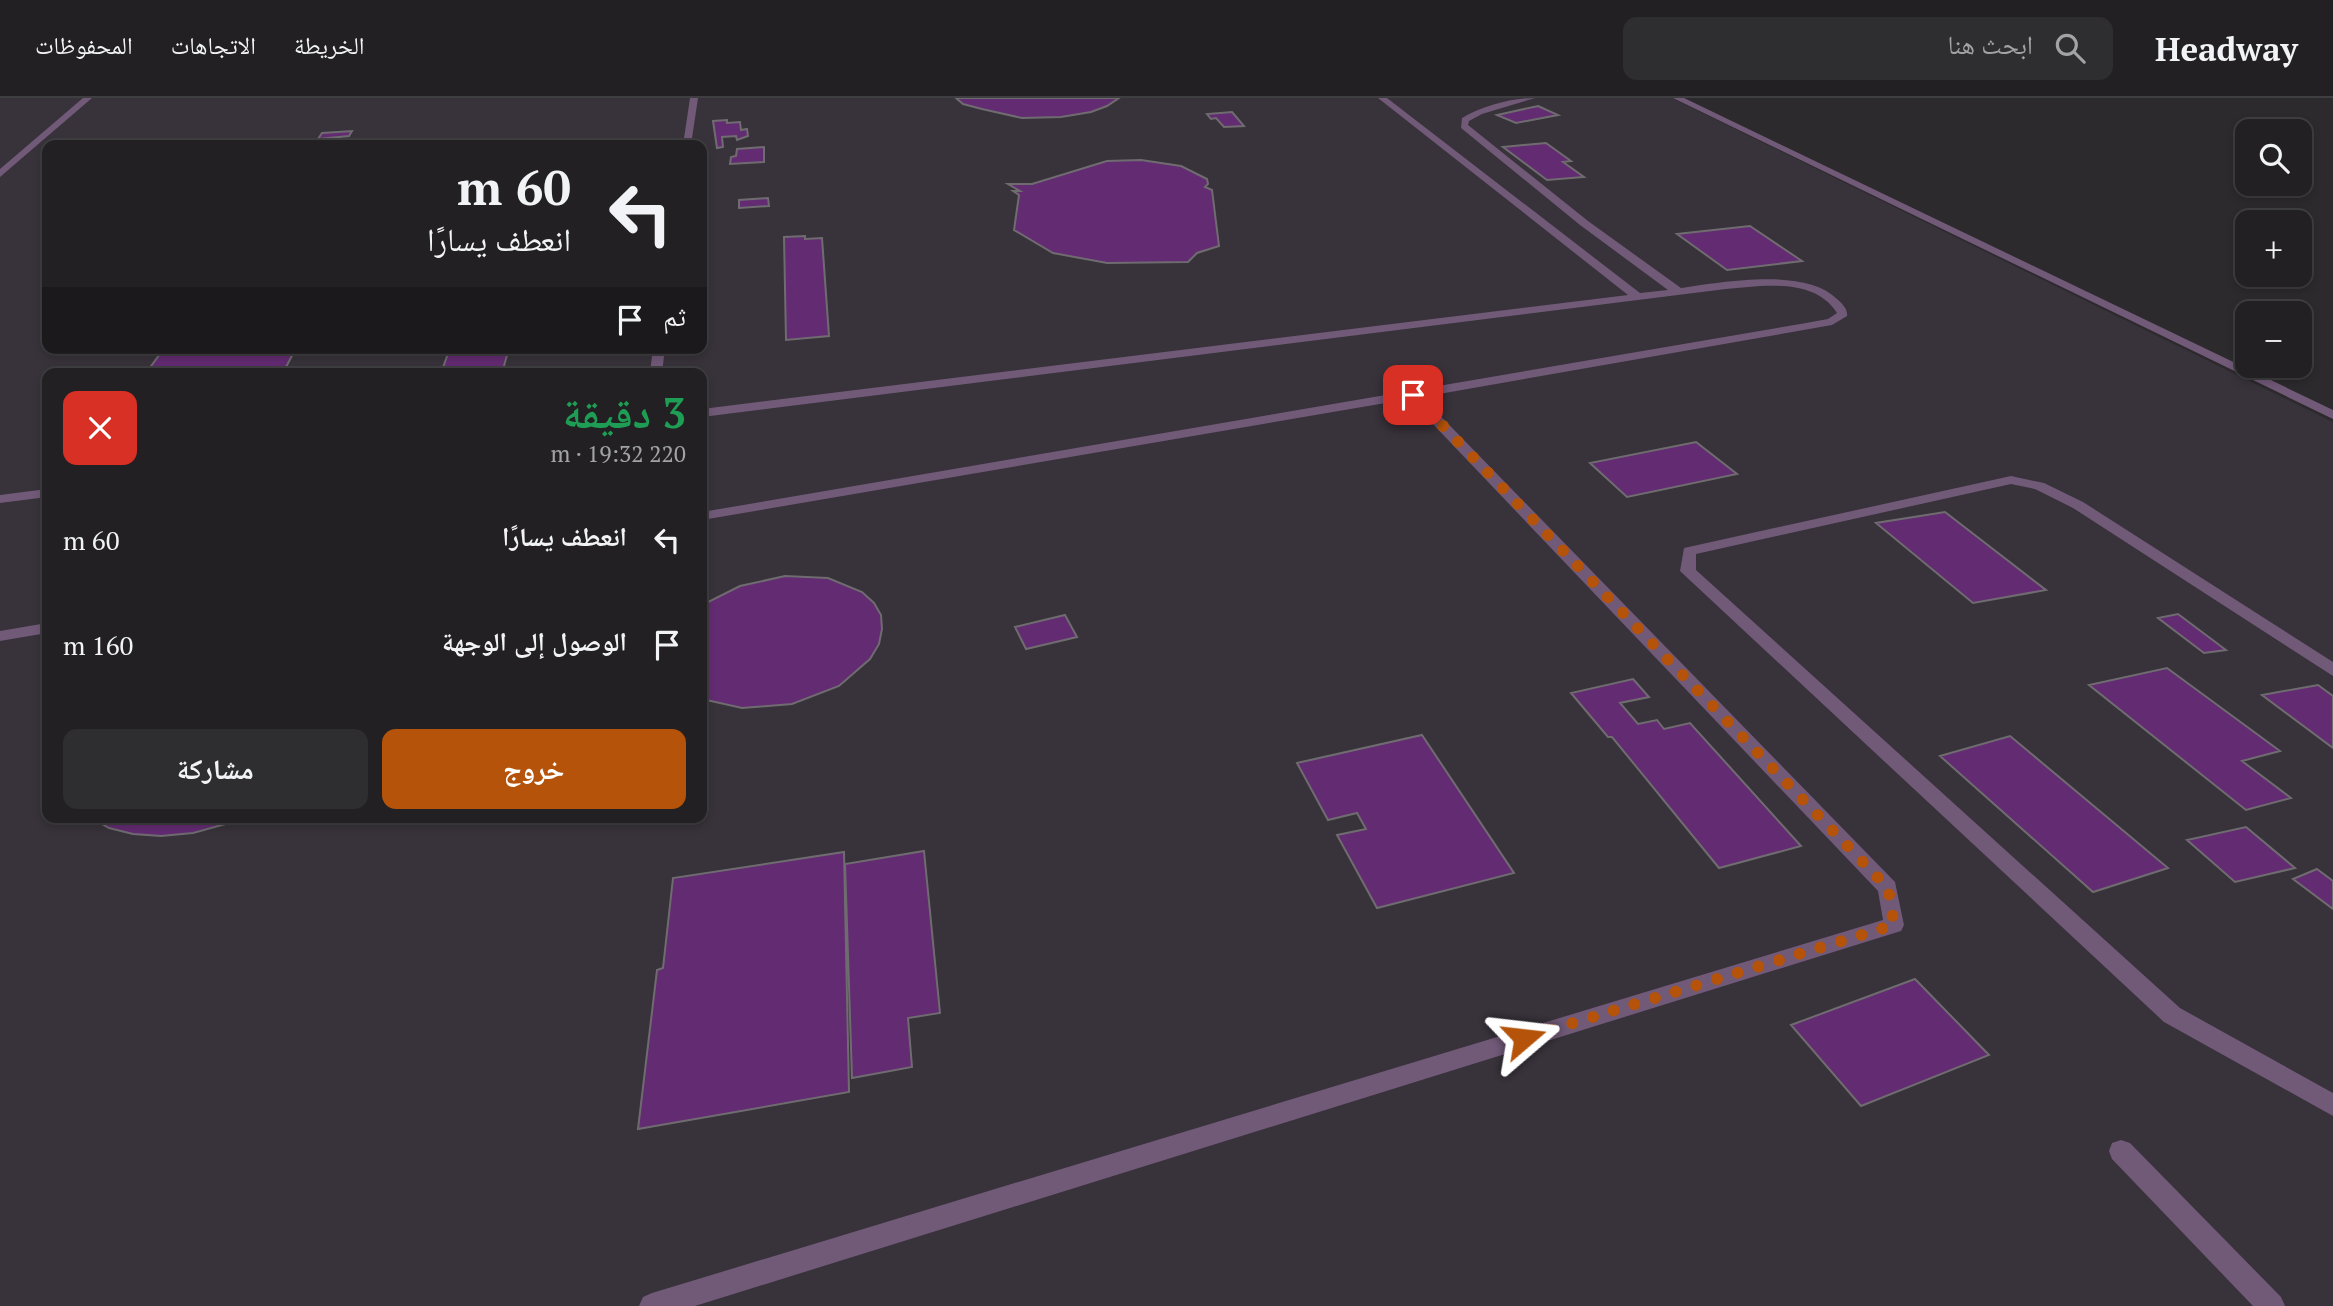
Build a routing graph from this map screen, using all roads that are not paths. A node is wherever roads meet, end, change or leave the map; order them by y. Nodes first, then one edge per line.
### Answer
1 (88, 98) edge
2 (694, 98) edge
3 (1382, 98) edge
4 (1531, 98) edge
5 (1677, 98) edge
6 (688, 140) edge
7 (0, 174) edge
8 (1679, 292) junction
9 (1638, 297) junction
10 (1413, 395) junction
11 (707, 411) edge
12 (2333, 415) edge
13 (42, 494) edge
14 (0, 499) edge
15 (707, 515) edge
16 (42, 629) edge
17 (0, 636) edge
18 (2333, 670) edge
19 (2333, 1105) edge
20 (2121, 1151) dead end
21 (652, 1306) edge
22 (2272, 1306) edge

1 - 7 lane
2 - 6 lane
3 - 9 lane
4 - 8 lane
5 - 12 lane
8 - 9 lane
8 - 10 lane
9 - 11 lane
10 - 15 lane
10 - 21 lane
13 - 14 lane
16 - 17 lane
18 - 19 lane
20 - 22 lane

